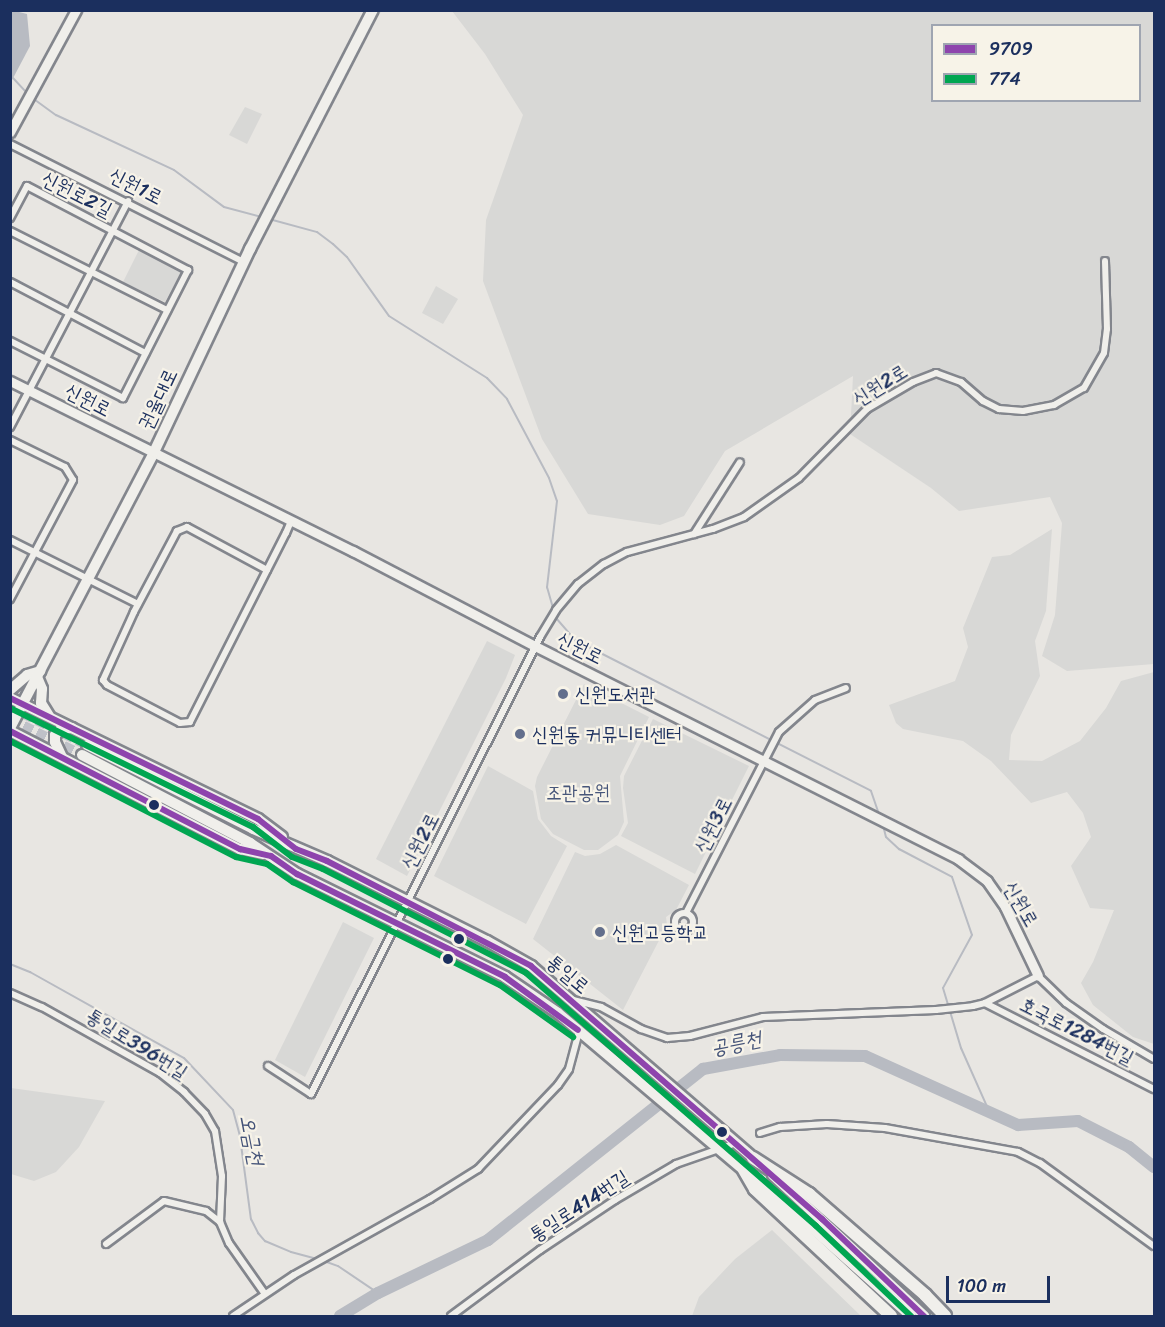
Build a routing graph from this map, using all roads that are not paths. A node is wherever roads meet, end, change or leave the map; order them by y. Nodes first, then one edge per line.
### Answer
1 (76, 10) edge
2 (373, 10) edge
3 (10, 132) edge
4 (10, 144) edge
5 (128, 201) junction
6 (10, 218) edge
7 (10, 231) edge
8 (113, 231) junction
9 (1105, 261) dead end
10 (244, 262) junction
11 (91, 272) junction
12 (10, 282) edge
13 (167, 310) junction
14 (70, 314) junction
15 (10, 341) edge
16 (146, 353) junction
17 (46, 360) junction
18 (10, 381) edge
19 (30, 391) junction
20 (10, 428) edge
21 (10, 440) edge
22 (154, 452) junction
23 (740, 462) dead end
24 (291, 521) junction
25 (694, 534) junction
26 (10, 540) edge
27 (35, 552) junction
28 (267, 570) junction
29 (88, 578) junction
30 (10, 599) edge
31 (138, 604) junction
32 (535, 646) junction
33 (39, 674) junction
34 (846, 688) dead end
35 (10, 690) edge
36 (10, 698) edge
37 (23, 704) junction
38 (50, 716) junction
39 (72, 728) junction
40 (10, 730) edge
41 (767, 756) junction
42 (62, 757) junction
43 (296, 849) junction
44 (271, 856) junction
45 (408, 901) junction
46 (686, 913) dead end
47 (395, 923) junction
48 (1038, 976) junction
49 (10, 993) edge
50 (570, 999) junction
51 (985, 1003) junction
52 (579, 1031) junction
53 (1155, 1059) edge
54 (268, 1066) dead end
55 (1155, 1089) edge
56 (760, 1133) dead end
57 (736, 1143) junction
58 (717, 1148) junction
59 (753, 1158) junction
60 (744, 1170) junction
61 (220, 1222) junction
62 (106, 1244) dead end
63 (1155, 1246) edge
64 (265, 1294) junction
65 (944, 1315) edge
66 (233, 1317) edge
67 (451, 1317) edge
68 (891, 1317) edge
69 (911, 1317) edge
70 (924, 1317) edge

1 - 3 street
2 - 10 main road, 권율대로
4 - 5 street, 신원1로
5 - 8 street
5 - 10 street, 신원1로
6 - 8 street, 신원로2길
7 - 11 street
8 - 11 street
8 - 13 street
9 - 25 street, 신원2로
10 - 22 main road, 권율대로
11 - 13 street
11 - 14 street
12 - 14 street
13 - 16 street
14 - 16 street
14 - 17 street
15 - 17 street
16 - 17 street
17 - 19 street
18 - 19 street, 신원로
19 - 20 street
19 - 22 street, 신원로
21 - 27 street
22 - 24 street, 신원로
22 - 29 main road, 권율대로
23 - 25 street
24 - 28 street
24 - 32 street, 신원로
25 - 32 street, 신원2로
26 - 27 street
27 - 29 street
27 - 30 street
28 - 31 street
28 - 31 street
29 - 31 street
29 - 33 main road, 권율대로
32 - 41 street, 신원로
32 - 45 street, 신원2로
33 - 35 main road
33 - 37 main road, 권율대로
33 - 38 main road
34 - 41 street, 신원3로
36 - 37 main road
37 - 38 main road
37 - 40 main road, 권율대로
38 - 39 main road
39 - 42 main road
39 - 43 main road
40 - 42 main road
41 - 46 street, 신원3로
41 - 48 street, 신원로
42 - 44 main road
43 - 44 main road, 통일로
43 - 45 main road, 통일로
44 - 47 main road, 통일로
45 - 47 street, 신원2로
45 - 50 main road, 통일로
47 - 52 main road, 통일로
47 - 54 street, 신원2로
48 - 51 street
48 - 53 street, 호국로1284번길
49 - 61 street, 통일로396번길
50 - 51 street
50 - 57 main road, 통일로
51 - 55 street, 호국로1284번길
52 - 58 main road, 통일로
52 - 64 street
56 - 63 street
57 - 58 street, 통일로414번길
57 - 59 main road, 통일로
58 - 60 main road, 통일로
58 - 67 street, 통일로414번길
59 - 65 highway
59 - 70 main road, 통일로
60 - 68 highway
60 - 69 main road, 통일로
61 - 62 street
61 - 64 street, 통일로396번길
64 - 66 street

